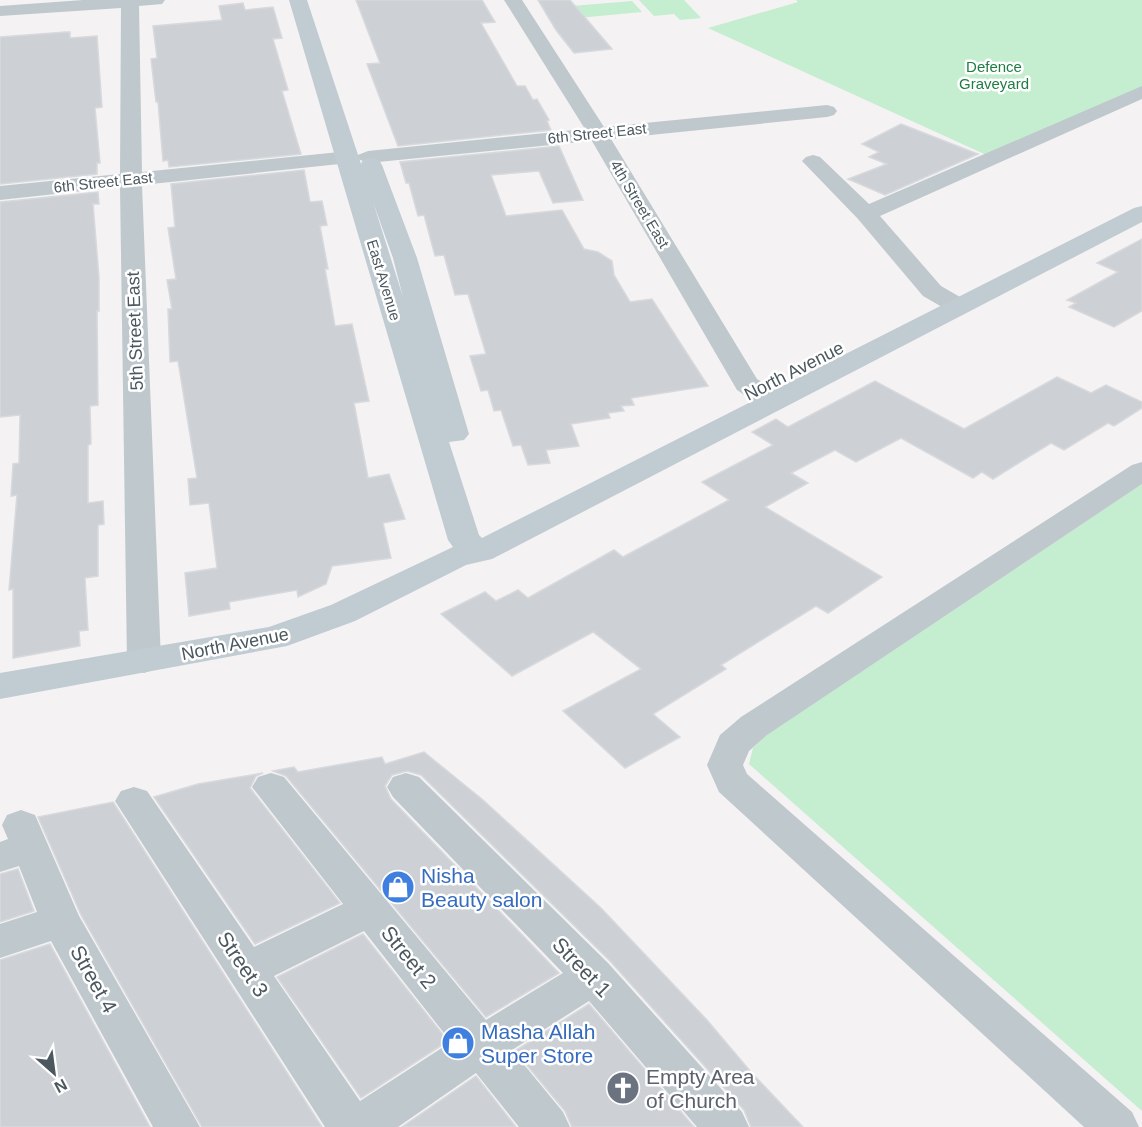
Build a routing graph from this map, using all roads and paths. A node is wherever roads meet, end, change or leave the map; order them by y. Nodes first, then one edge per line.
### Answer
1 (156, 0) edge
2 (298, 0) edge
3 (321, 0) edge
4 (513, 0) edge
5 (130, 1) edge
6 (0, 11) edge
7 (1142, 92) edge
8 (827, 111) dead end
9 (597, 132) junction
10 (358, 157) junction
11 (813, 161) dead end
12 (131, 179) junction
13 (0, 193) edge
14 (1142, 197) edge
15 (1142, 213) edge
16 (866, 214) junction
17 (951, 301) junction
18 (764, 395) junction
19 (1142, 471) edge
20 (476, 545) junction
21 (144, 661) junction
22 (0, 686) edge
23 (271, 787) dead end
24 (406, 787) dead end
25 (135, 801) dead end
26 (17, 843) edge
27 (370, 909) junction
28 (62, 921) junction
29 (0, 941) edge
30 (246, 970) junction
31 (593, 976) junction
32 (481, 1046) junction
33 (177, 1127) edge
34 (351, 1127) edge
35 (360, 1127) edge
36 (547, 1127) edge
37 (726, 1127) edge
38 (1116, 1127) edge

1 - 5 street
2 - 10 street, East Avenue
3 - 10 street, East Avenue
4 - 9 street, 4th Street East
5 - 6 street
5 - 12 street, 5th Street East
7 - 16 street
8 - 9 street, 6th Street East
9 - 10 street, 6th Street East
9 - 18 street, 4th Street East
10 - 12 street, 6th Street East
10 - 20 street, East Avenue
11 - 16 street
12 - 13 street, 6th Street East
12 - 21 street, 5th Street East
14 - 17 street, North Avenue
15 - 17 street, North Avenue
16 - 17 street
17 - 18 street, North Avenue
18 - 20 street, North Avenue
19 - 38 street
20 - 21 street, North Avenue
21 - 22 street, North Avenue
23 - 27 street, Street 2
24 - 31 street, Street 1
25 - 30 street, Street 3
26 - 28 street, Street 4
27 - 30 street
27 - 32 street, Street 2
28 - 29 street
28 - 33 street, Street 4
30 - 34 street, Street 3
31 - 32 street
31 - 37 street, Street 1
32 - 35 street
32 - 36 street, Street 2

